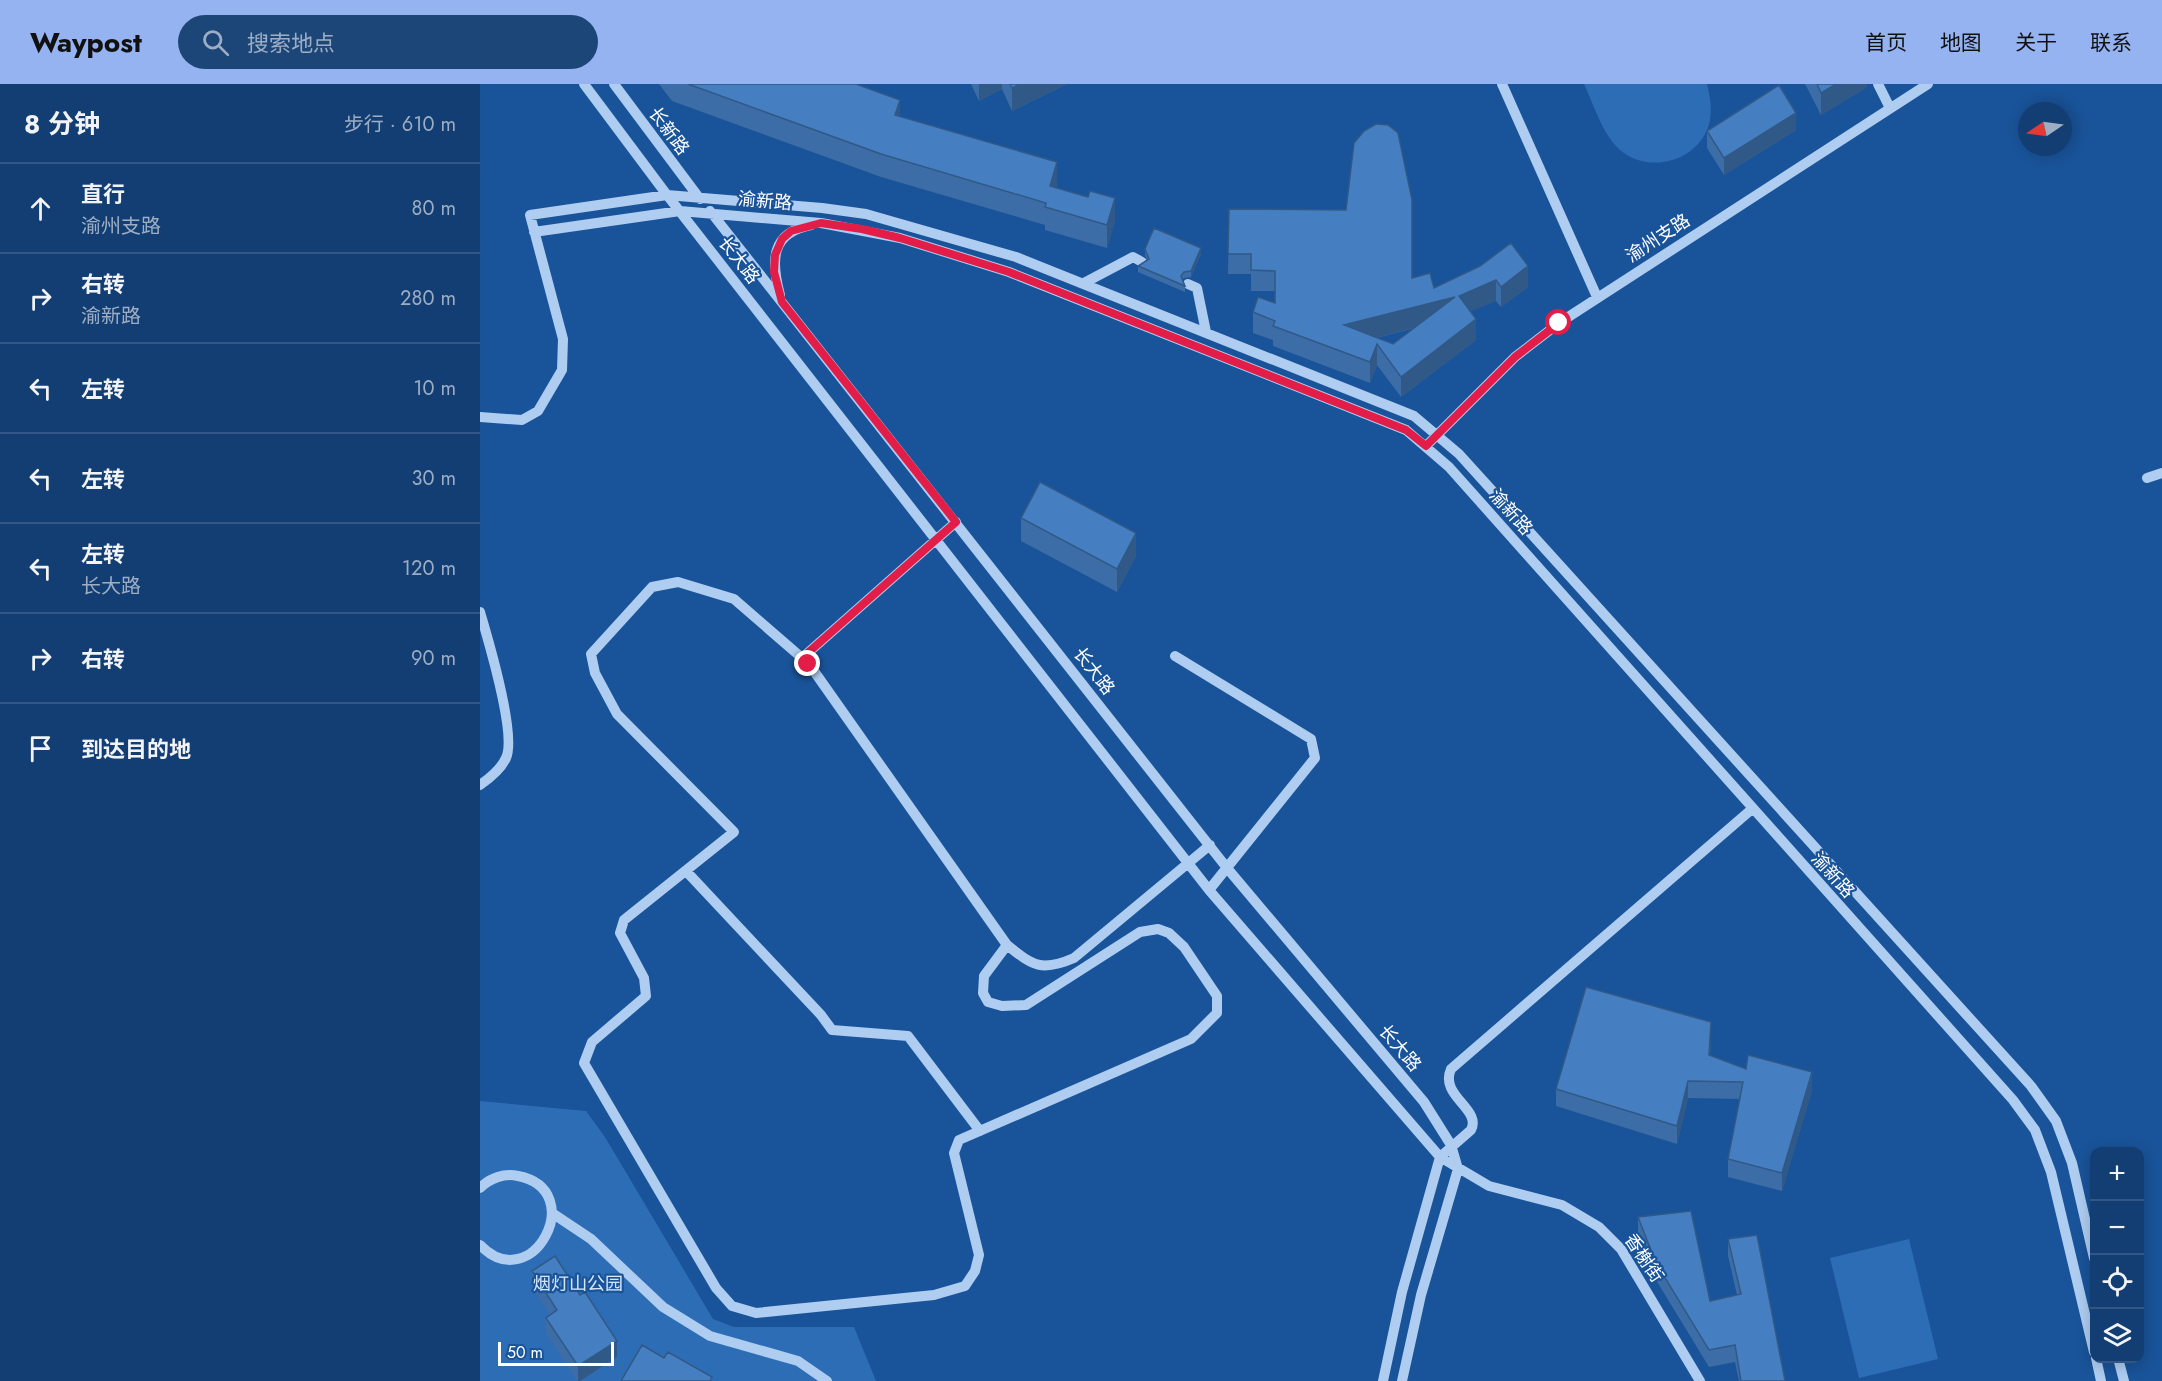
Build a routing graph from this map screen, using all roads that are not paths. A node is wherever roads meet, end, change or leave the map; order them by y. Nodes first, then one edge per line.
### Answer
1 (585, 84) edge
2 (614, 84) edge
3 (1502, 84) edge
4 (1878, 84) edge
5 (1928, 84) edge
6 (1890, 108) junction
7 (667, 195) junction
8 (698, 197) junction
9 (680, 211) junction
10 (711, 213) junction
11 (821, 223) junction
12 (534, 231) junction
13 (1142, 262) edge
14 (1084, 283) junction
15 (1188, 284) dead end
16 (1597, 297) junction
17 (782, 302) junction
18 (1206, 332) junction
19 (480, 417) edge
20 (1438, 434) junction
21 (1426, 446) junction
22 (2162, 473) edge
23 (2147, 478) dead end
24 (956, 522) junction
25 (936, 540) junction
26 (480, 612) edge
27 (1175, 656) dead end
28 (802, 658) junction
29 (480, 785) edge
30 (1752, 809) junction
31 (1209, 845) junction
32 (1187, 863) junction
33 (1227, 868) junction
34 (686, 871) junction
35 (1209, 890) junction
36 (1007, 945) junction
37 (980, 1131) junction
38 (1451, 1145) junction
39 (1440, 1157) junction
40 (1458, 1169) junction
41 (480, 1188) edge
42 (552, 1213) junction
43 (480, 1245) edge
44 (2093, 1255) edge
45 (2090, 1335) edge
46 (2097, 1363) edge
47 (2119, 1363) edge
48 (827, 1381) edge
49 (1383, 1381) edge
50 (1402, 1381) edge
51 (1700, 1381) edge
52 (2101, 1381) edge
53 (2124, 1381) edge

1 - 7 street
2 - 8 street, 长新路
3 - 16 street
4 - 6 street
5 - 6 street, 渝州支路
6 - 16 street, 渝州支路
7 - 8 street, 渝新路
7 - 9 street, 长大路
7 - 12 street, 渝新路
8 - 10 street, 长大路
8 - 14 street, 渝新路
9 - 10 street, 渝新路
9 - 12 street, 渝新路
9 - 25 street, 长大路
10 - 11 street, 渝新路
10 - 17 street, 长大路
11 - 17 street
11 - 21 street, 渝新路
12 - 19 street
13 - 14 street
14 - 18 street, 渝新路
15 - 18 street
16 - 20 street, 渝州支路
17 - 24 street, 长大路
18 - 20 street, 渝新路
20 - 21 street, 渝州支路
20 - 44 street, 渝新路
21 - 30 street, 渝新路
22 - 23 street
24 - 25 street
24 - 31 street, 长大路
25 - 28 street
25 - 32 street, 长大路
26 - 29 street
27 - 33 street
28 - 34 street
28 - 36 street
30 - 38 street
30 - 45 street, 渝新路
31 - 32 street
31 - 33 street, 长大路
32 - 35 street, 长大路
32 - 36 street
33 - 35 street
33 - 38 street, 长大路
34 - 37 street
34 - 37 street
35 - 39 street, 长大路
36 - 37 street
38 - 39 street
38 - 40 street, 长大路
39 - 40 street, 香榭街
39 - 49 street
40 - 50 street
40 - 51 street, 香榭街
41 - 42 street
42 - 43 street
42 - 48 street
46 - 52 street
47 - 53 street

